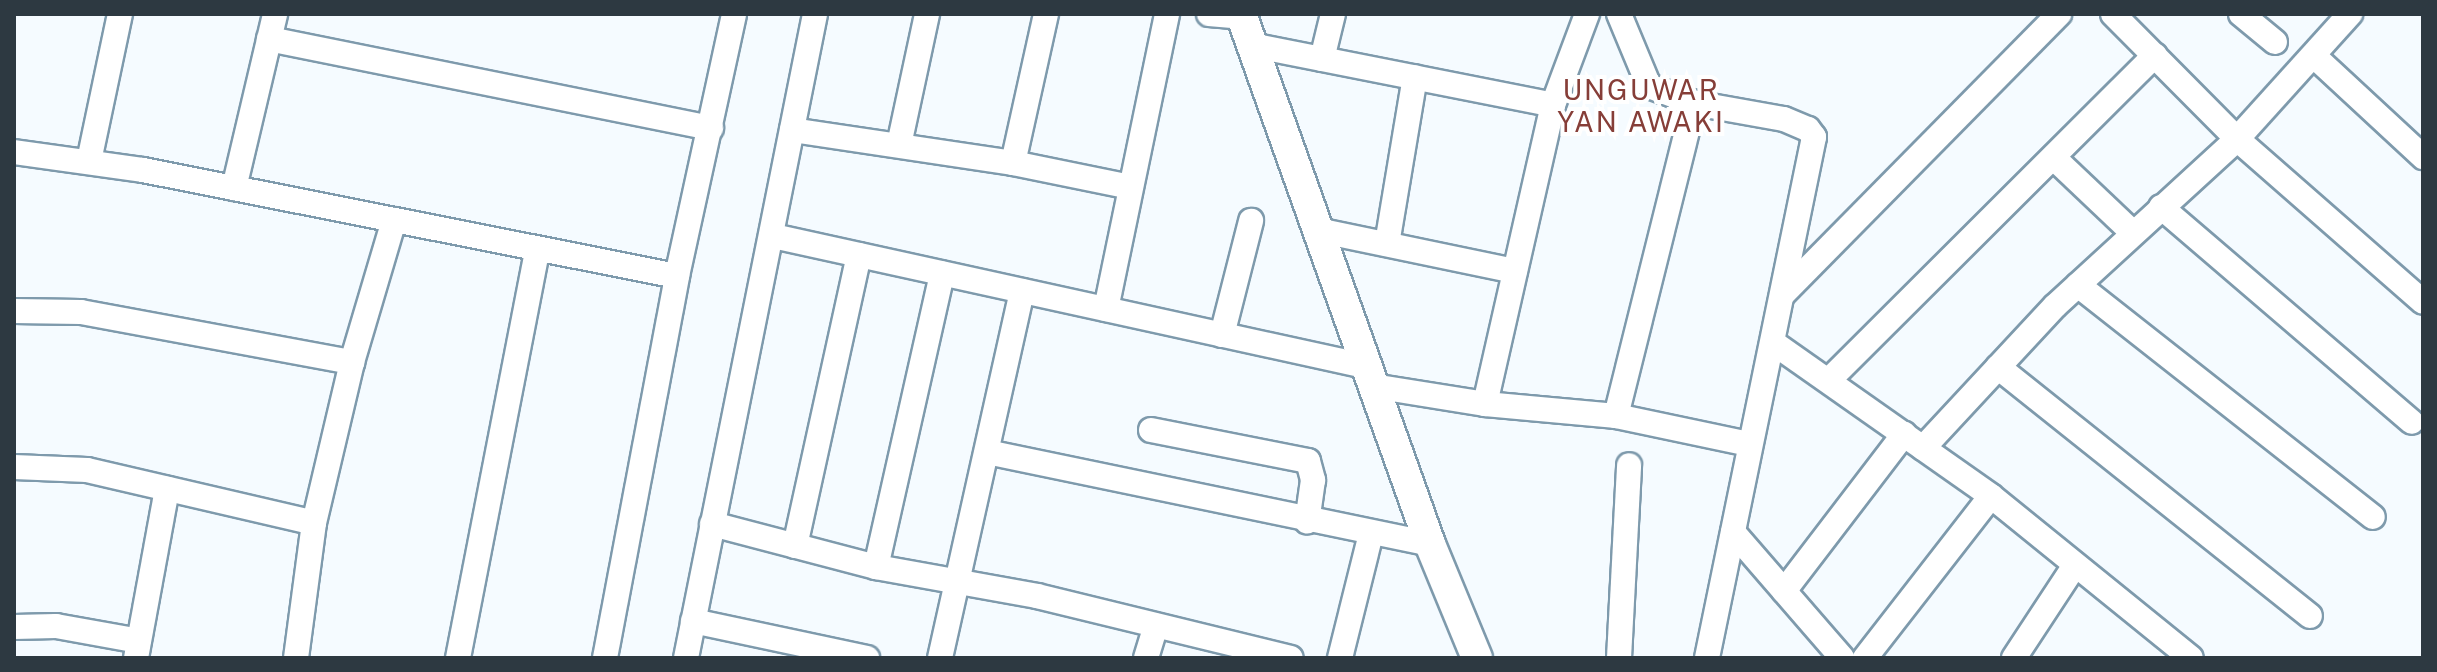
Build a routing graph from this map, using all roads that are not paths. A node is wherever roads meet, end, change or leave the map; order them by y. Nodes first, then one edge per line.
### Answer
1 (120, 14) edge
2 (275, 14) edge
3 (734, 14) edge
4 (815, 14) edge
5 (927, 14) edge
6 (1046, 14) edge
7 (1167, 14) edge
8 (1209, 14) edge
9 (1333, 14) edge
10 (1587, 14) edge
11 (1619, 14) edge
12 (2059, 14) edge
13 (2113, 14) edge
14 (2241, 14) edge
15 (2350, 14) edge
16 (1244, 25) edge
17 (269, 39) junction
18 (2275, 42) dead end
19 (2155, 55) junction
20 (2314, 56) junction
21 (1322, 59) junction
22 (1415, 77) junction
23 (1694, 103) junction
24 (1553, 105) junction
25 (711, 128) junction
26 (792, 130) junction
27 (2237, 139) junction
28 (899, 145) junction
29 (14, 152) edge
30 (2423, 157) edge
31 (2054, 158) junction
32 (89, 161) junction
33 (1013, 163) junction
34 (1131, 187) junction
35 (234, 188) junction
36 (2161, 207) junction
37 (394, 220) junction
38 (1251, 221) dead end
39 (1317, 230) junction
40 (2133, 233) junction
41 (773, 236) junction
42 (1387, 244) junction
43 (537, 250) junction
44 (859, 255) junction
45 (1515, 271) junction
46 (942, 273) junction
47 (677, 276) junction
48 (2078, 285) junction
49 (1022, 291) junction
50 (1784, 293) junction
51 (2423, 302) edge
52 (1106, 309) junction
53 (14, 311) edge
54 (1222, 335) junction
55 (1775, 344) junction
56 (352, 362) junction
57 (1998, 367) junction
58 (1369, 376) junction
59 (1829, 380) junction
60 (1485, 404) junction
61 (1616, 416) junction
62 (2412, 422) dead end
63 (1151, 430) dead end
64 (1913, 441) junction
65 (1749, 444) junction
66 (987, 452) junction
67 (1629, 465) dead end
68 (14, 467) edge
69 (167, 489) junction
70 (1991, 496) junction
71 (2373, 517) dead end
72 (1307, 522) junction
73 (314, 523) junction
74 (712, 524) junction
75 (1733, 532) junction
76 (1371, 534) junction
77 (1430, 544) junction
78 (795, 546) junction
79 (2075, 565) junction
80 (876, 567) junction
81 (958, 581) junction
82 (1784, 591) junction
83 (2310, 616) dead end
84 (693, 621) junction
85 (1156, 625) junction
86 (14, 627) edge
87 (138, 649) edge
88 (1240, 652) edge
89 (296, 658) edge
90 (458, 658) edge
91 (605, 658) edge
92 (686, 658) edge
93 (867, 658) edge
94 (940, 658) edge
95 (1146, 658) edge
96 (1291, 658) edge
97 (1340, 658) edge
98 (1477, 658) edge
99 (1619, 658) edge
100 (1707, 658) edge
101 (1842, 658) edge
102 (1865, 658) edge
103 (2014, 658) edge
104 (2191, 658) edge

1 - 32 street
2 - 17 street
3 - 25 street
4 - 26 street
5 - 28 street
6 - 33 street
7 - 34 street
8 - 16 street
9 - 21 street
10 - 24 street
11 - 23 street
12 - 50 street
13 - 19 street
14 - 18 street
15 - 20 street
16 - 21 street
16 - 39 street
17 - 25 street
17 - 35 street
19 - 27 street
19 - 31 street
20 - 27 street
20 - 30 street
21 - 22 street
22 - 24 street
22 - 42 street
23 - 50 street
23 - 61 street
24 - 45 street
25 - 47 street
26 - 28 street
26 - 41 street
27 - 36 street
27 - 51 street
28 - 33 street
29 - 32 street
31 - 40 street
31 - 59 street
32 - 35 street
33 - 34 street
34 - 52 street
35 - 37 street
36 - 40 street
36 - 62 street
37 - 43 street
37 - 56 street
38 - 54 street
39 - 42 street
39 - 58 street
40 - 48 street
41 - 44 street
41 - 74 street
42 - 45 street
43 - 47 street
43 - 90 street
44 - 46 street
44 - 78 street
45 - 60 street
46 - 49 street
46 - 80 street
47 - 91 street
48 - 57 street
48 - 71 street
49 - 52 street
49 - 66 street
50 - 55 street
52 - 54 street
53 - 56 street
54 - 58 street
55 - 59 street
55 - 65 street
56 - 73 street
57 - 64 street
57 - 83 street
58 - 60 street
58 - 77 street
59 - 64 street
60 - 61 street
61 - 65 street
63 - 72 street
64 - 70 street
64 - 82 street
65 - 75 street
66 - 72 street
66 - 81 street
67 - 99 street
68 - 69 street
69 - 73 street
69 - 87 street
70 - 79 street
70 - 102 street
72 - 76 street
73 - 89 street
74 - 78 street
74 - 84 street
75 - 82 street
75 - 100 street
76 - 77 street
76 - 97 street
77 - 98 street
78 - 80 street
79 - 103 street
79 - 104 street
80 - 81 street
81 - 85 street
81 - 94 street
82 - 101 street
84 - 92 street
84 - 93 street
85 - 88 street
85 - 95 street
86 - 87 street
88 - 96 street

